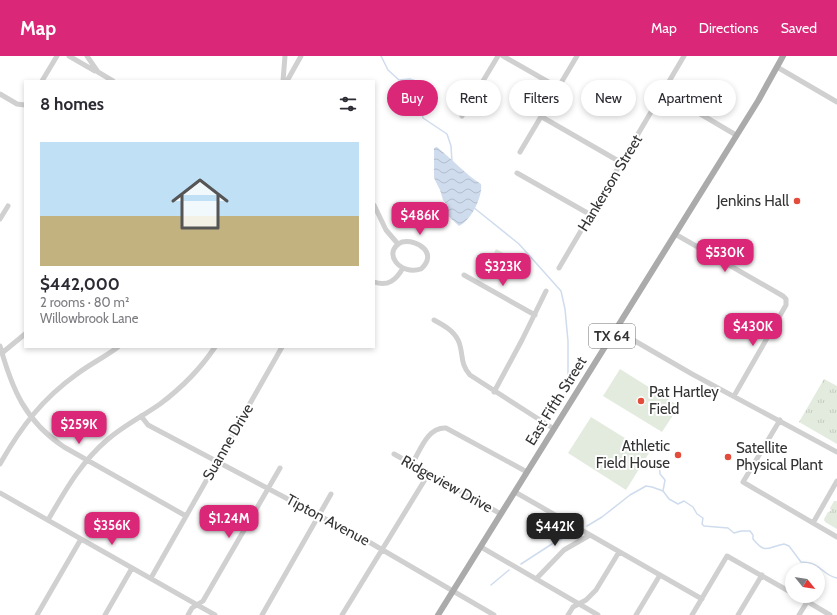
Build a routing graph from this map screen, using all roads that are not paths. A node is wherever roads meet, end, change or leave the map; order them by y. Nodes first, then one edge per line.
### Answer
1 (57, 56) edge
2 (69, 56) edge
3 (88, 56) edge
4 (286, 56) edge
5 (301, 56) edge
6 (498, 56) edge
7 (503, 56) edge
8 (577, 56) edge
9 (684, 56) edge
10 (783, 56) edge
11 (777, 67) junction
12 (98, 72) junction
13 (43, 80) edge
14 (111, 80) edge
15 (283, 80) edge
16 (288, 80) edge
17 (484, 80) edge
18 (545, 80) edge
19 (564, 80) edge
20 (670, 80) edge
21 (0, 94) edge
22 (837, 102) edge
23 (24, 105) edge
24 (649, 116) edge
25 (704, 116) edge
26 (542, 117) joint
27 (736, 135) junction
28 (520, 152) dead end
29 (622, 163) junction
30 (517, 173) dead end
31 (8, 206) dead end
32 (375, 207) edge
33 (591, 215) junction
34 (0, 219) edge
35 (675, 234) junction
36 (398, 244) junction
37 (403, 268) junction
38 (559, 268) dead end
39 (464, 275) dead end
40 (375, 282) edge
41 (546, 291) dead end
42 (535, 314) junction
43 (434, 320) dead end
44 (616, 330) junction
45 (24, 335) edge
46 (0, 346) edge
47 (116, 348) edge
48 (214, 348) edge
49 (281, 348) edge
50 (2, 354) junction
51 (494, 392) junction
52 (734, 396) junction
53 (31, 416) junction
54 (141, 416) junction
55 (780, 420) junction
56 (554, 429) junction
57 (837, 452) edge
58 (394, 454) dead end
59 (87, 459) junction
60 (217, 462) junction
61 (0, 464) edge
62 (412, 464) junction
63 (280, 468) dead end
64 (527, 472) junction
65 (429, 473) junction
66 (837, 481) edge
67 (268, 488) junction
68 (515, 492) junction
69 (0, 493) edge
70 (331, 494) dead end
71 (501, 514) junction
72 (319, 515) junction
73 (186, 516) junction
74 (48, 520) junction
75 (813, 523) junction
76 (590, 535) junction
77 (837, 537) edge
78 (81, 539) junction
79 (481, 547) junction
80 (383, 550) junction
81 (619, 552) junction
82 (132, 568) junction
83 (660, 575) junction
84 (762, 575) junction
85 (151, 578) junction
86 (536, 579) junction
87 (785, 589) edge
88 (453, 591) junction
89 (702, 599) junction
90 (806, 603) edge
91 (809, 603) edge
92 (580, 604) junction
93 (197, 605) junction
94 (37, 615) edge
95 (105, 615) edge
96 (188, 615) edge
97 (215, 615) edge
98 (262, 615) edge
99 (342, 615) edge
100 (438, 615) edge
101 (494, 615) edge
102 (568, 615) edge
103 (598, 615) edge
104 (636, 615) edge
105 (692, 615) edge
106 (738, 615) edge
107 (799, 615) edge
108 (830, 615) edge

1 - 13 street
2 - 12 street
3 - 12 street
4 - 15 street
5 - 16 street
6 - 17 street
7 - 18 street
8 - 19 street
9 - 20 street, Hankerson Street
10 - 11 main road, East Fifth Street / TX 64
11 - 22 street
11 - 27 main road, East Fifth Street / TX 64
12 - 14 street
21 - 23 street
24 - 29 street, Hankerson Street
25 - 27 street
26 - 28 street
26 - 29 street
27 - 35 main road, East Fifth Street / TX 64
29 - 33 street, Hankerson Street
30 - 33 street
31 - 34 street
32 - 36 street
33 - 38 street, Hankerson Street
35 - 44 main road, East Fifth Street / TX 64
35 - 52 street
36 - 37 street
36 - 37 street
37 - 40 street
39 - 42 street
41 - 42 street
42 - 51 street
43 - 51 street
44 - 52 street
44 - 56 main road, East Fifth Street / TX 64
45 - 50 street
46 - 50 street
47 - 53 street
48 - 54 street
49 - 60 street, Suanne Drive
50 - 53 street
51 - 56 street
52 - 55 street
53 - 59 street
53 - 61 street
54 - 59 street
54 - 60 street, Tipton Avenue
55 - 57 street
55 - 75 street
56 - 64 main road, East Fifth Street / TX 64
58 - 62 street, Ridgeview Drive
59 - 73 street
59 - 74 street
60 - 67 street, Tipton Avenue
60 - 73 street, Suanne Drive
62 - 64 street
62 - 65 street, Ridgeview Drive
63 - 67 street
64 - 68 main road, East Fifth Street / TX 64
65 - 71 street, Ridgeview Drive
65 - 80 street
66 - 75 street
67 - 72 street, Tipton Avenue
67 - 93 street
68 - 71 main road, East Fifth Street / TX 64
68 - 76 street
69 - 74 street
70 - 72 street
71 - 79 main road, East Fifth Street / TX 64
72 - 80 street, Tipton Avenue
72 - 98 street
73 - 85 street, Suanne Drive
74 - 78 street
75 - 77 street
76 - 81 street
76 - 86 street
78 - 82 street
78 - 94 street
79 - 86 street
79 - 88 main road, East Fifth Street / TX 64
80 - 88 street, Tipton Avenue
80 - 99 street
81 - 83 street
81 - 92 street
82 - 85 street
82 - 95 street
83 - 89 street
83 - 104 street
84 - 87 street
84 - 89 street
84 - 106 street
85 - 93 street
86 - 92 street
88 - 100 main road, East Fifth Street / TX 64
88 - 101 street, Tipton Avenue
89 - 105 street
90 - 107 street
91 - 108 street
92 - 102 street
92 - 103 street
93 - 96 street
93 - 97 street

